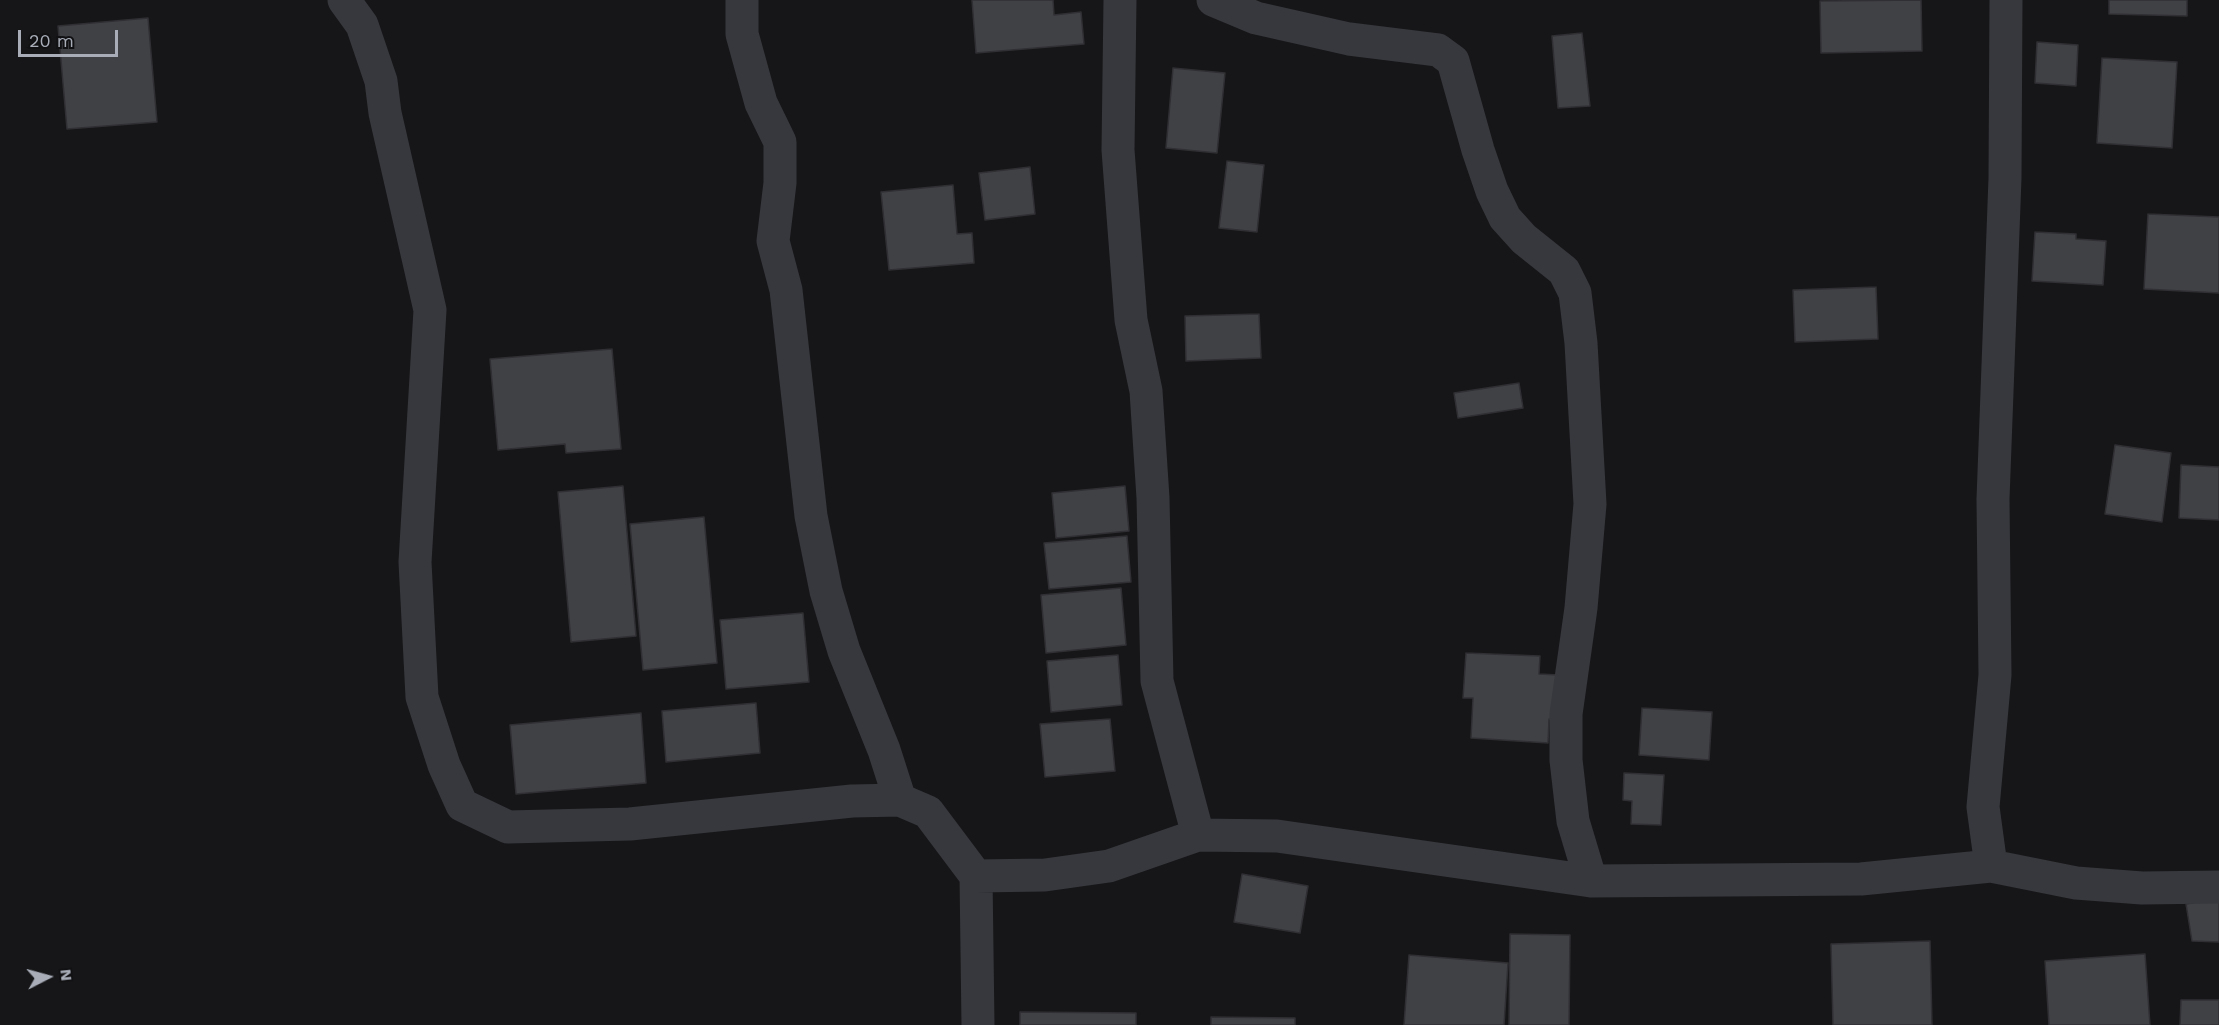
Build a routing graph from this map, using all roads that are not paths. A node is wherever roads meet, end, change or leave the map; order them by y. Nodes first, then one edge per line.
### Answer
1 (344, 0) edge
2 (742, 0) edge
3 (1120, 0) edge
4 (1213, 0) edge
5 (2006, 0) edge
6 (900, 800) junction
7 (1198, 835) junction
8 (1991, 866) junction
9 (976, 876) junction
10 (1591, 880) junction
11 (2219, 887) edge
12 (978, 1025) edge

1 - 6 street
2 - 6 street
3 - 7 street
4 - 10 street
5 - 8 street
6 - 9 street
7 - 9 street
7 - 10 street
8 - 10 street
8 - 11 street
9 - 12 street

